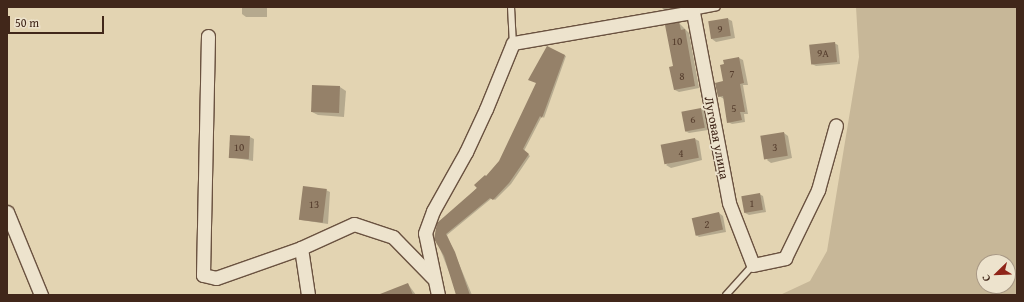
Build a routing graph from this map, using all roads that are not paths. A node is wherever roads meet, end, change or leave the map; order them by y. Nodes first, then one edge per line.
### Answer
1 (511, 7) edge
2 (718, 7) edge
3 (692, 9) edge
4 (208, 36) dead end
5 (512, 43) junction
6 (836, 125) dead end
7 (7, 212) edge
8 (301, 248) junction
9 (753, 265) junction
10 (433, 278) junction
11 (41, 295) edge
12 (308, 295) edge
13 (438, 295) edge
14 (726, 295) edge

1 - 5 lane
2 - 3 lane
3 - 5 street
3 - 9 street, Луговая улица
4 - 8 street
5 - 10 street
6 - 9 street
7 - 11 street
8 - 10 street
8 - 12 street
9 - 14 lane
10 - 13 street

